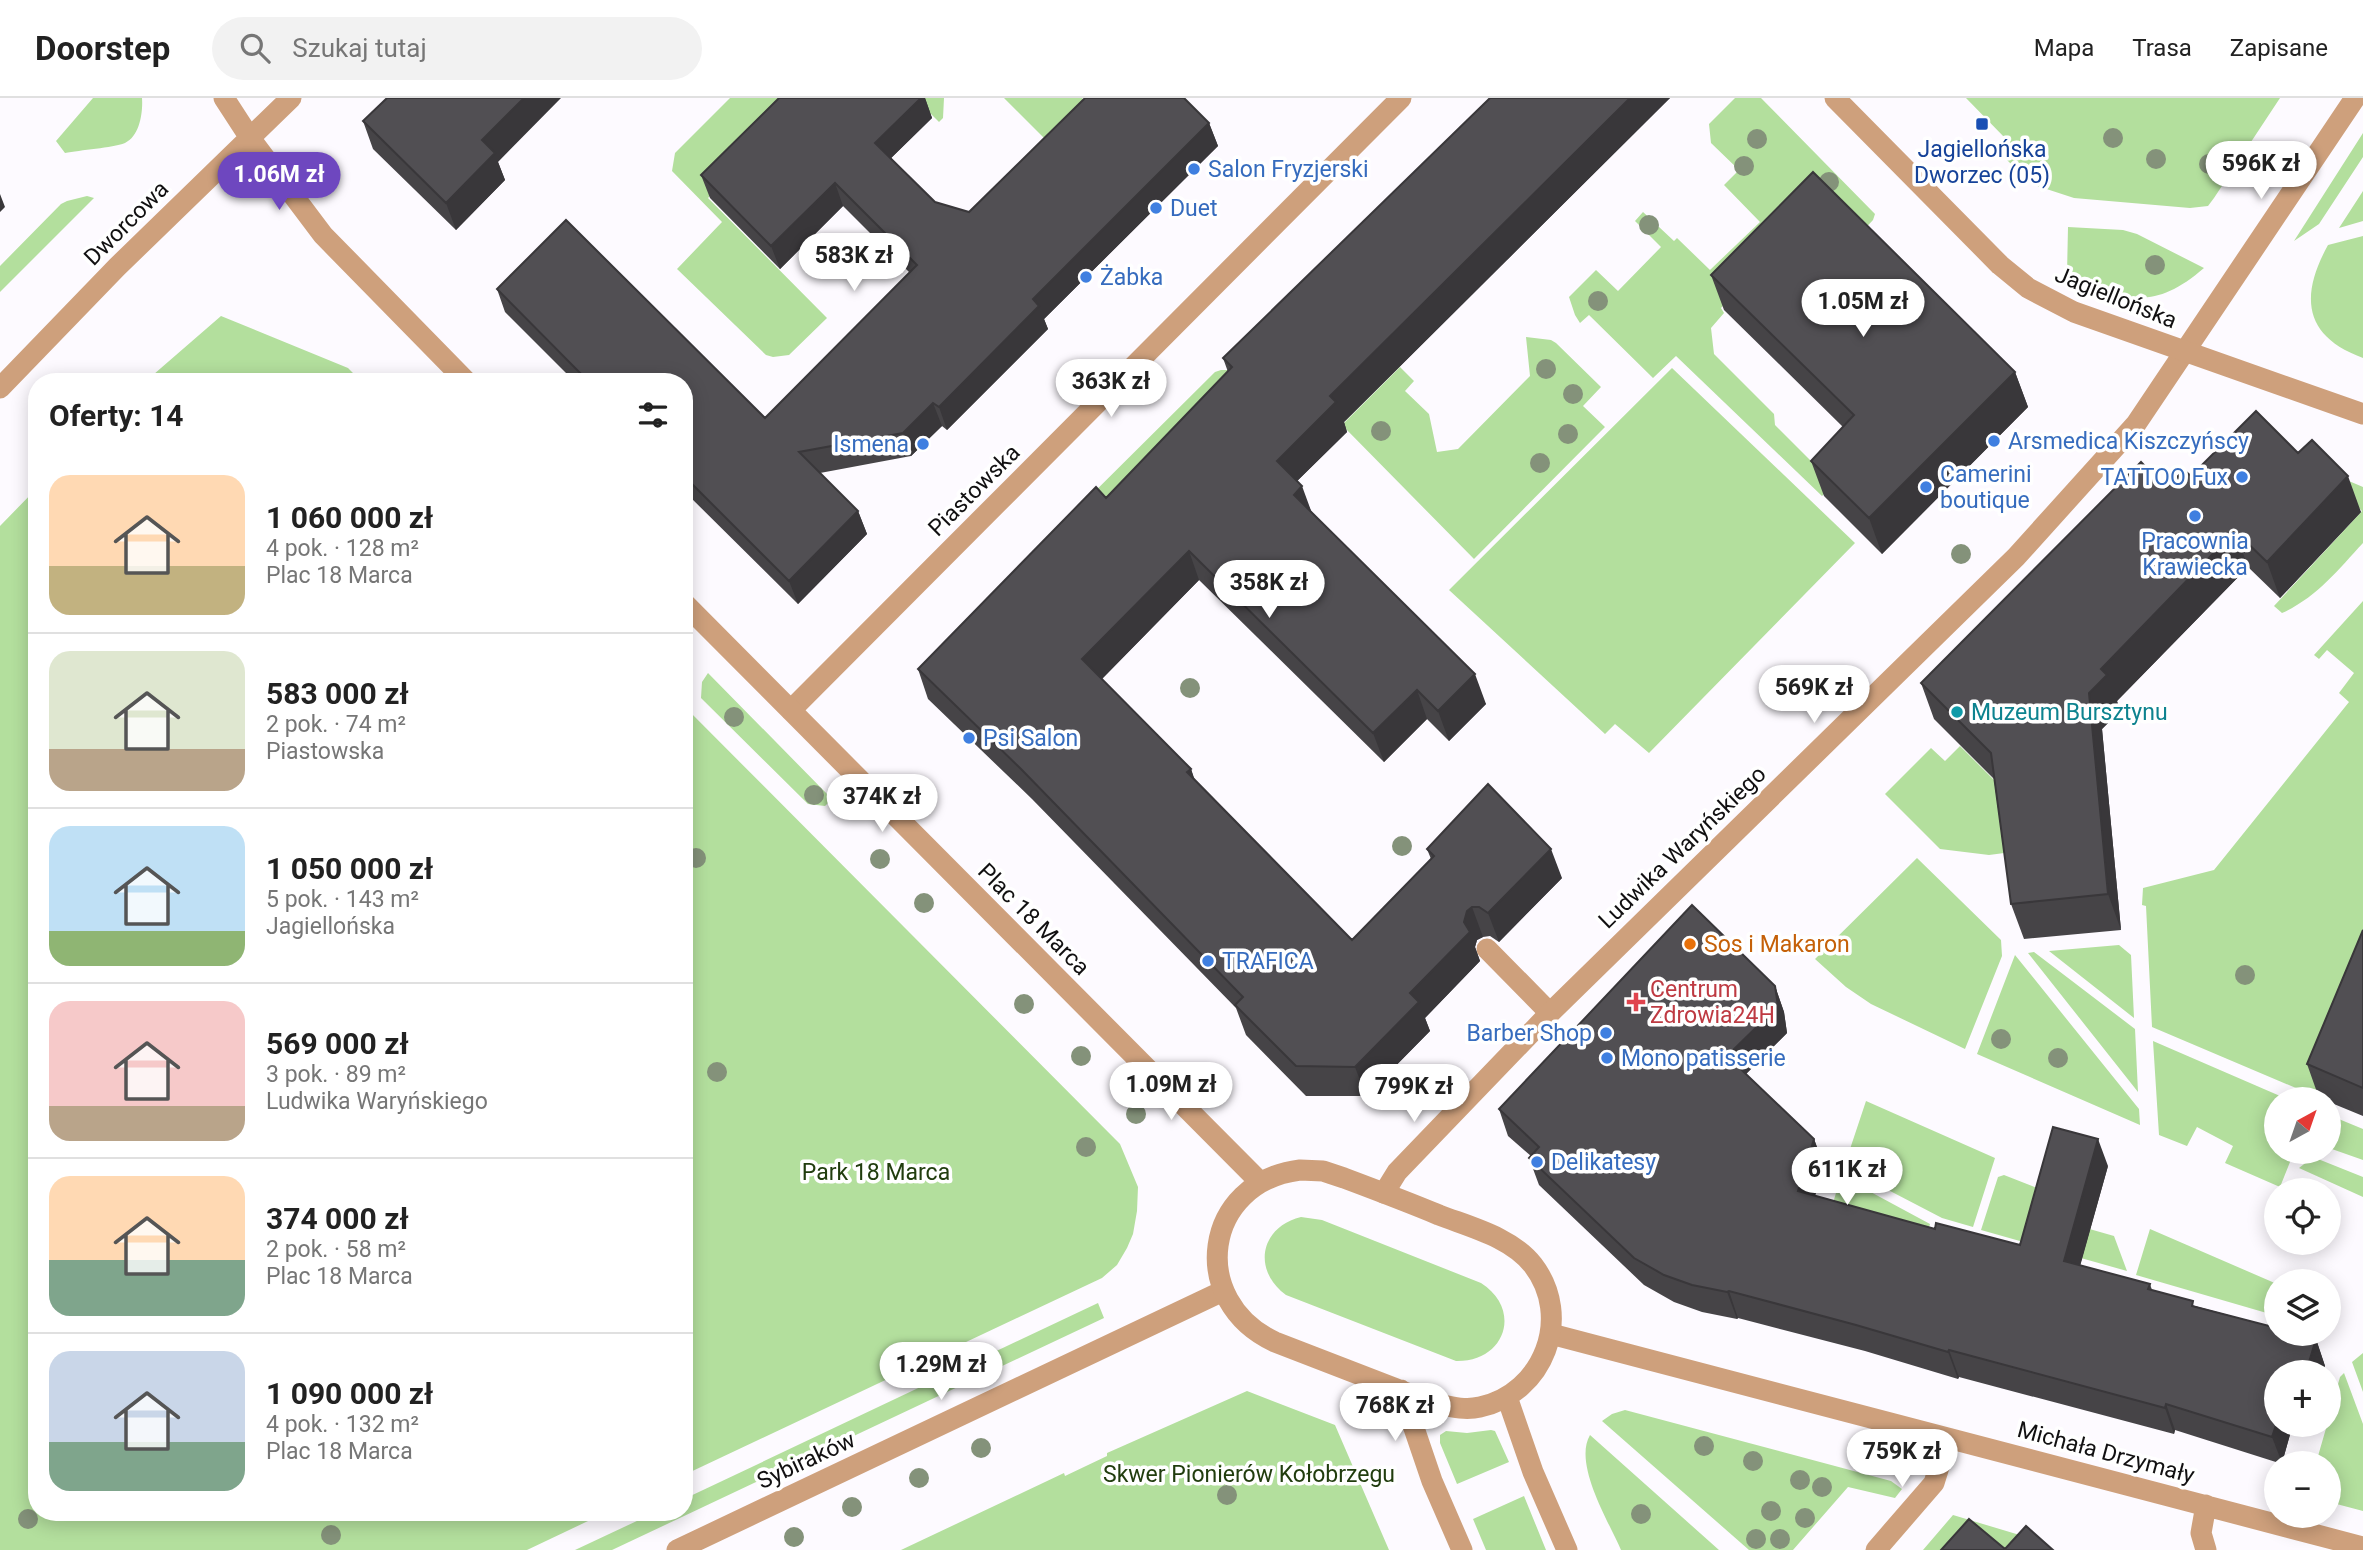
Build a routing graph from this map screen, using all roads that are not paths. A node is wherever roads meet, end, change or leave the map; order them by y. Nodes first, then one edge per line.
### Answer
1 (224, 98) edge
2 (291, 98) edge
3 (1401, 98) edge
4 (1835, 98) edge
5 (2355, 98) edge
6 (250, 138) junction
7 (2184, 351) junction
8 (458, 373) edge
9 (0, 388) edge
10 (2363, 414) edge
11 (693, 612) edge
12 (791, 710) junction
13 (1487, 949) edge
14 (1550, 1013) junction
15 (1260, 1182) junction
16 (1384, 1193) junction
17 (1223, 1291) junction
18 (1551, 1334) junction
19 (1401, 1390) junction
20 (1507, 1397) junction
21 (1948, 1438) junction
22 (2206, 1505) junction
23 (2363, 1546) edge
24 (677, 1550) edge
25 (1462, 1550) edge
26 (1567, 1550) edge
27 (1876, 1550) edge
28 (2206, 1550) edge

1 - 6 street
2 - 6 street, Dworcowa
3 - 12 street, Piastowska
4 - 7 street, Jagiellońska
5 - 7 street, Ludwika Waryńskiego
6 - 8 street
6 - 9 street, Dworcowa
7 - 10 street, Jagiellońska
7 - 14 street, Ludwika Waryńskiego
11 - 12 street, Plac 18 Marca
12 - 15 street, Plac 18 Marca
13 - 14 street
14 - 16 street, Ludwika Waryńskiego
15 - 16 street
15 - 17 street
16 - 18 street
17 - 19 street
17 - 24 street, Sybiraków
18 - 20 street
18 - 21 street, Michała Drzymały
19 - 20 street
19 - 25 street
20 - 26 street
21 - 22 street, Michała Drzymały
21 - 27 street
22 - 23 street, Michała Drzymały
22 - 28 street

